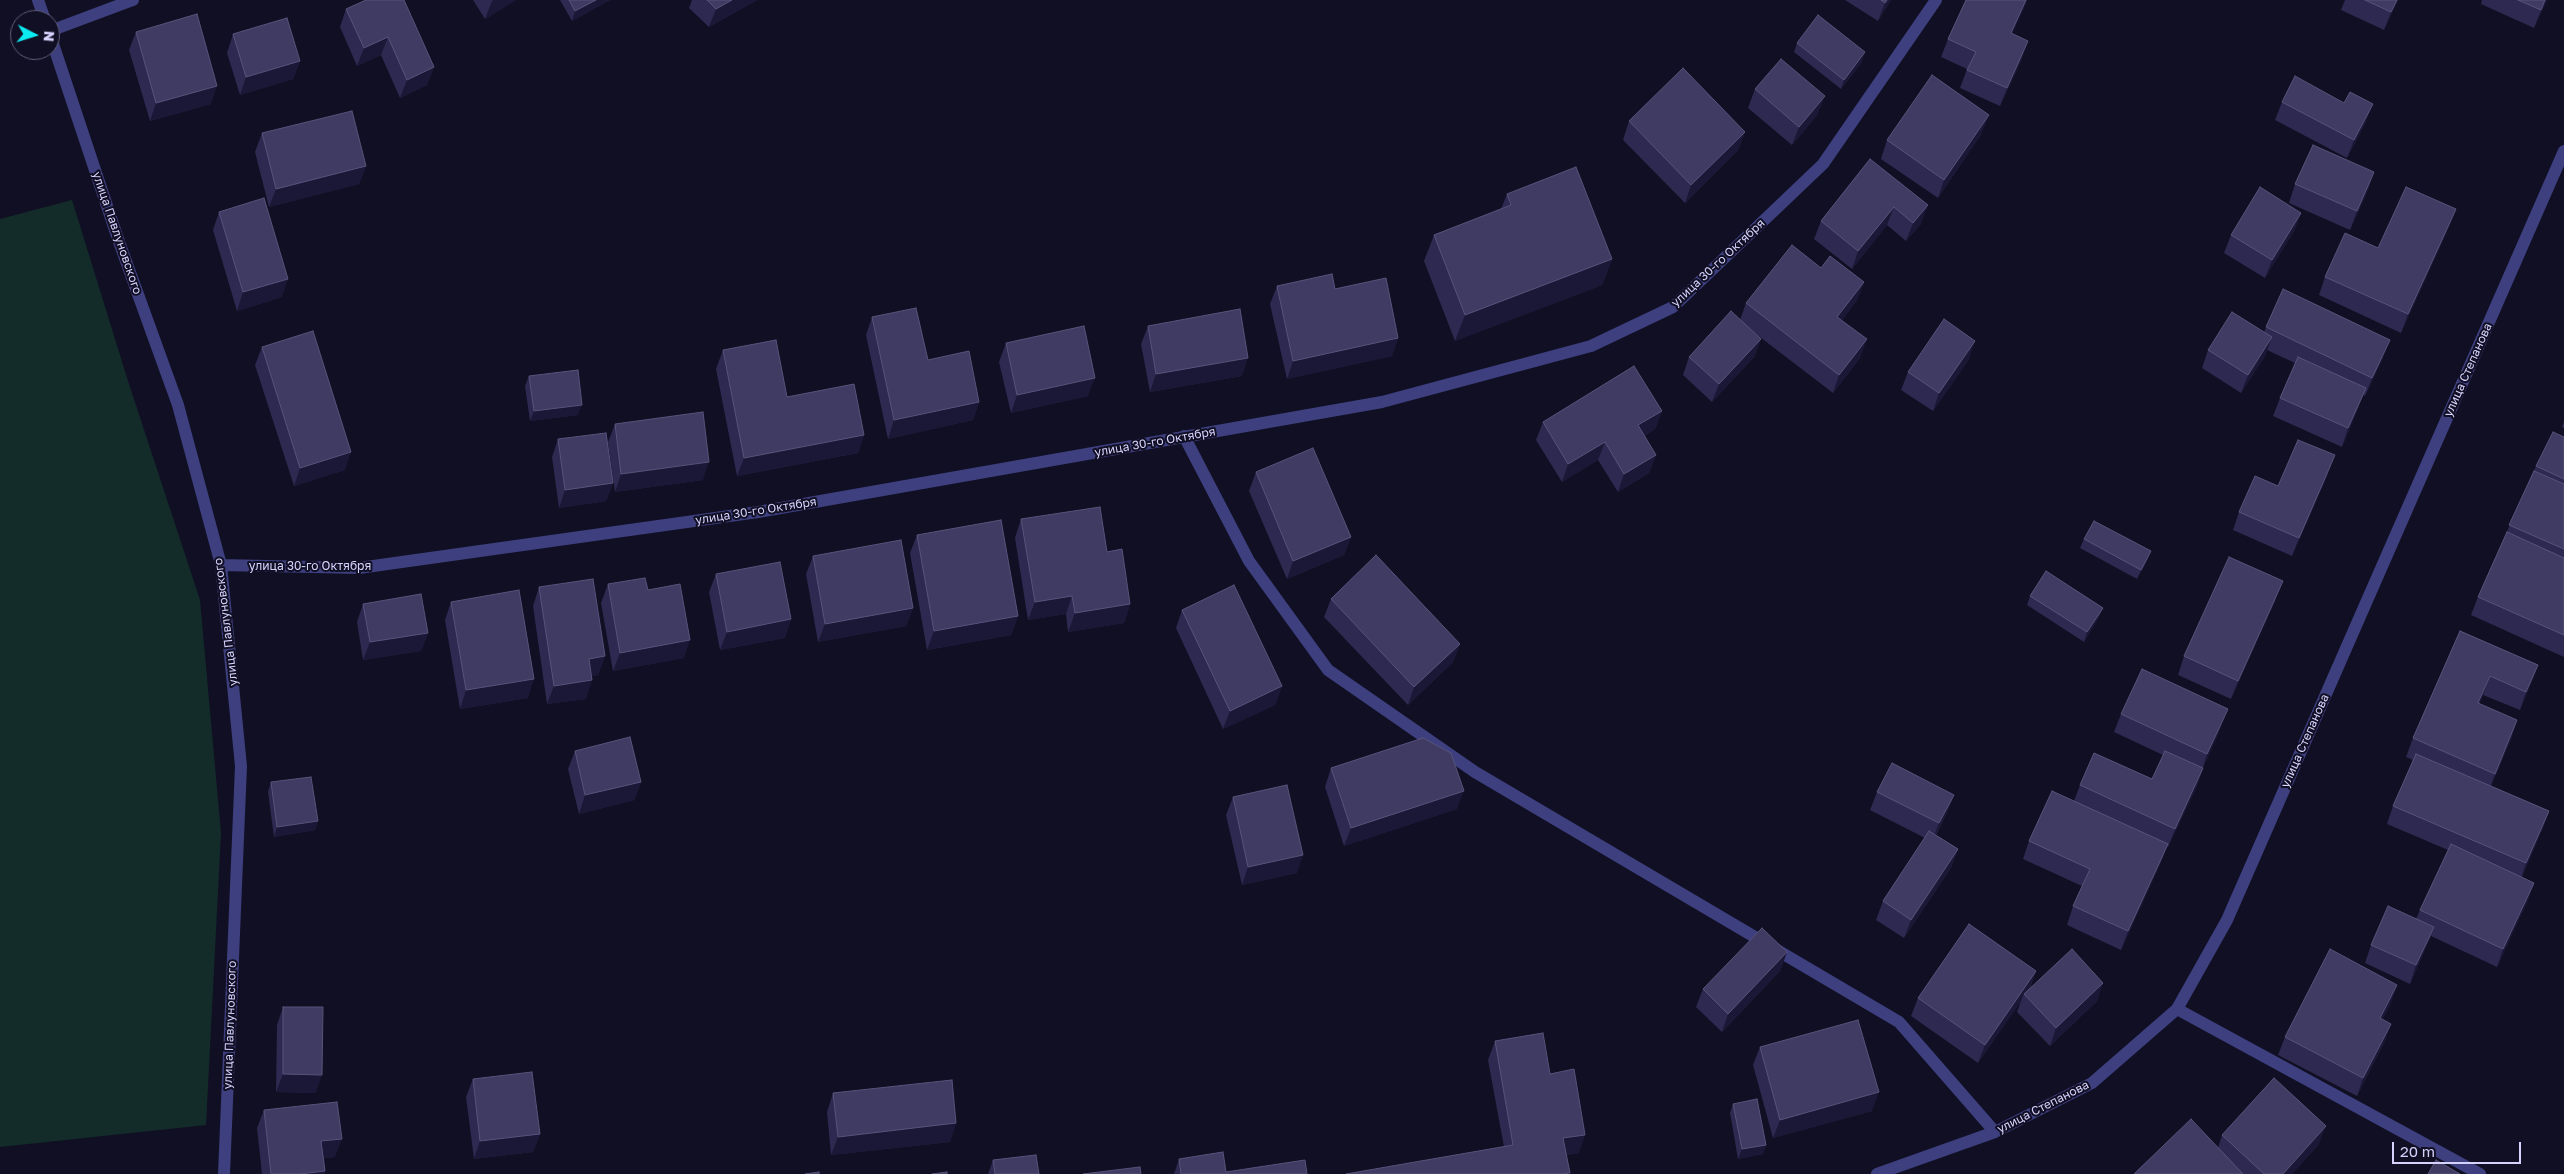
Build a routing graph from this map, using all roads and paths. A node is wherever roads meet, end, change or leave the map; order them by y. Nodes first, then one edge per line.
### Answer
1 (133, 0) edge
2 (1936, 0) edge
3 (60, 27) edge
4 (58, 60) edge
5 (2564, 152) edge
6 (1184, 436) junction
7 (221, 566) junction
8 (2176, 1009) junction
9 (1995, 1132) junction
10 (224, 1174) edge
11 (1877, 1174) edge
12 (2480, 1174) edge

1 - 3 street
2 - 6 street, улица 30-го Октября
4 - 7 street, улица Павлуновского
5 - 8 street, улица Степанова
6 - 7 street, улица 30-го Октября
6 - 9 street
7 - 10 street, улица Павлуновского
8 - 9 street, улица Степанова
8 - 12 street
9 - 11 street, улица Степанова

